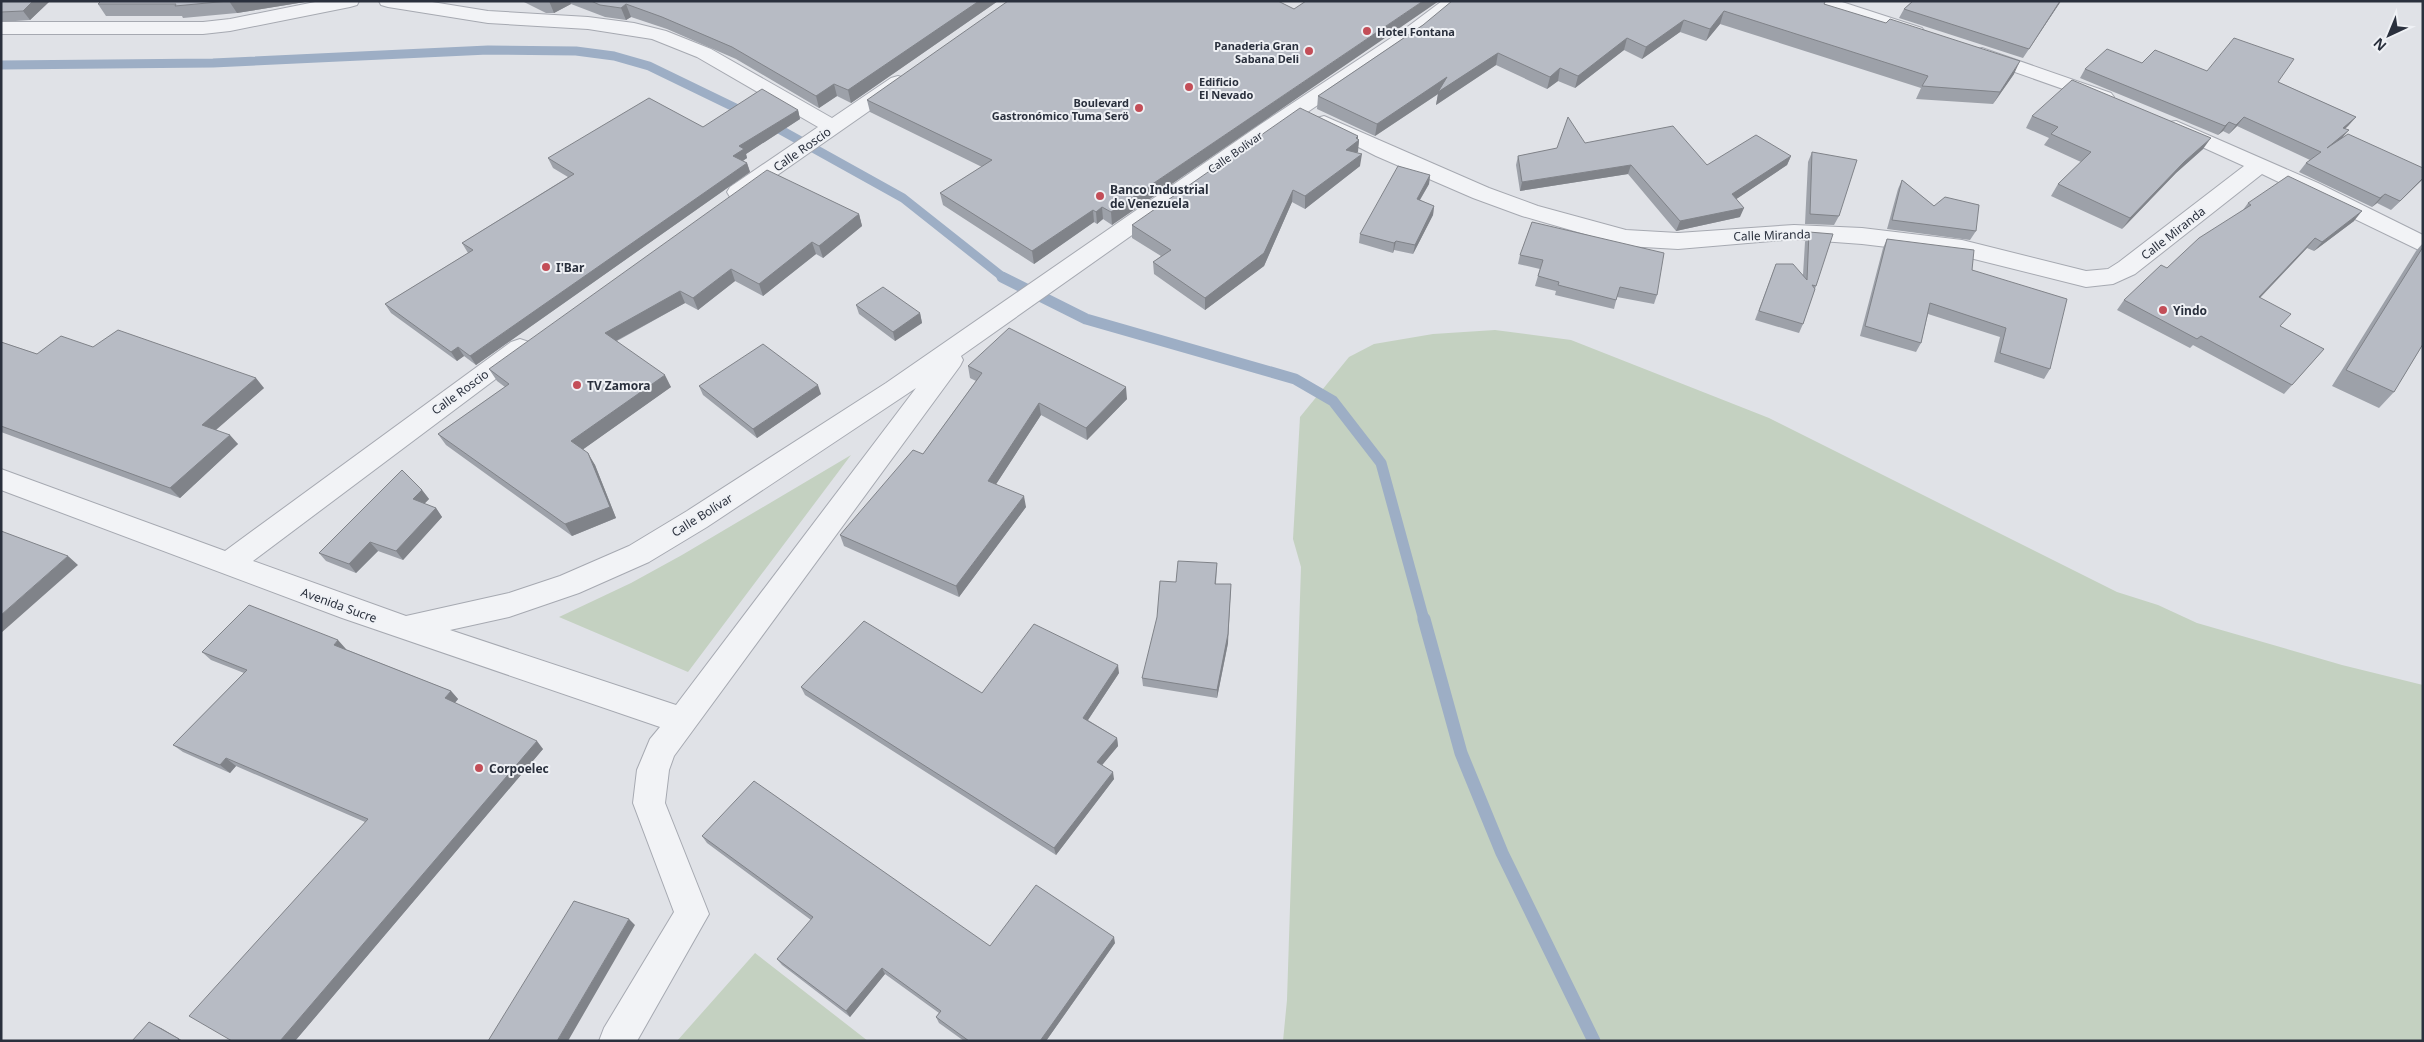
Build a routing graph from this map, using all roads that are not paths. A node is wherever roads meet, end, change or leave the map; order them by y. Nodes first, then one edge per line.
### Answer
1 (350, 1) edge
2 (388, 1) edge
3 (1454, 1) edge
4 (1819, 1) edge
5 (1881, 1) edge
6 (1865, 16) junction
7 (1, 28) edge
8 (1937, 39) edge
9 (1964, 48) edge
10 (914, 72) edge
11 (2126, 106) edge
12 (1297, 109) junction
13 (2162, 120) edge
14 (826, 132) junction
15 (2260, 165) junction
16 (723, 203) edge
17 (2423, 244) edge
18 (536, 337) edge
19 (967, 339) junction
20 (1, 479) edge
21 (228, 564) junction
22 (407, 628) junction
23 (680, 720) junction
24 (617, 1041) edge

1 - 7 street
2 - 14 street
3 - 12 street, Calle Bolívar
4 - 6 street
5 - 6 street
6 - 8 street
9 - 11 street
10 - 14 street, Calle Roscio
12 - 15 street, Calle Miranda
12 - 19 street, Calle Bolívar
13 - 15 street
14 - 16 street, Calle Roscio
15 - 17 street
18 - 21 street, Calle Roscio
19 - 22 street, Calle Bolívar
19 - 23 street, Calle Bolívar
20 - 21 street, Avenida Sucre
21 - 22 street, Avenida Sucre
22 - 23 street, Avenida Sucre
23 - 24 street, Calle Bolívar

